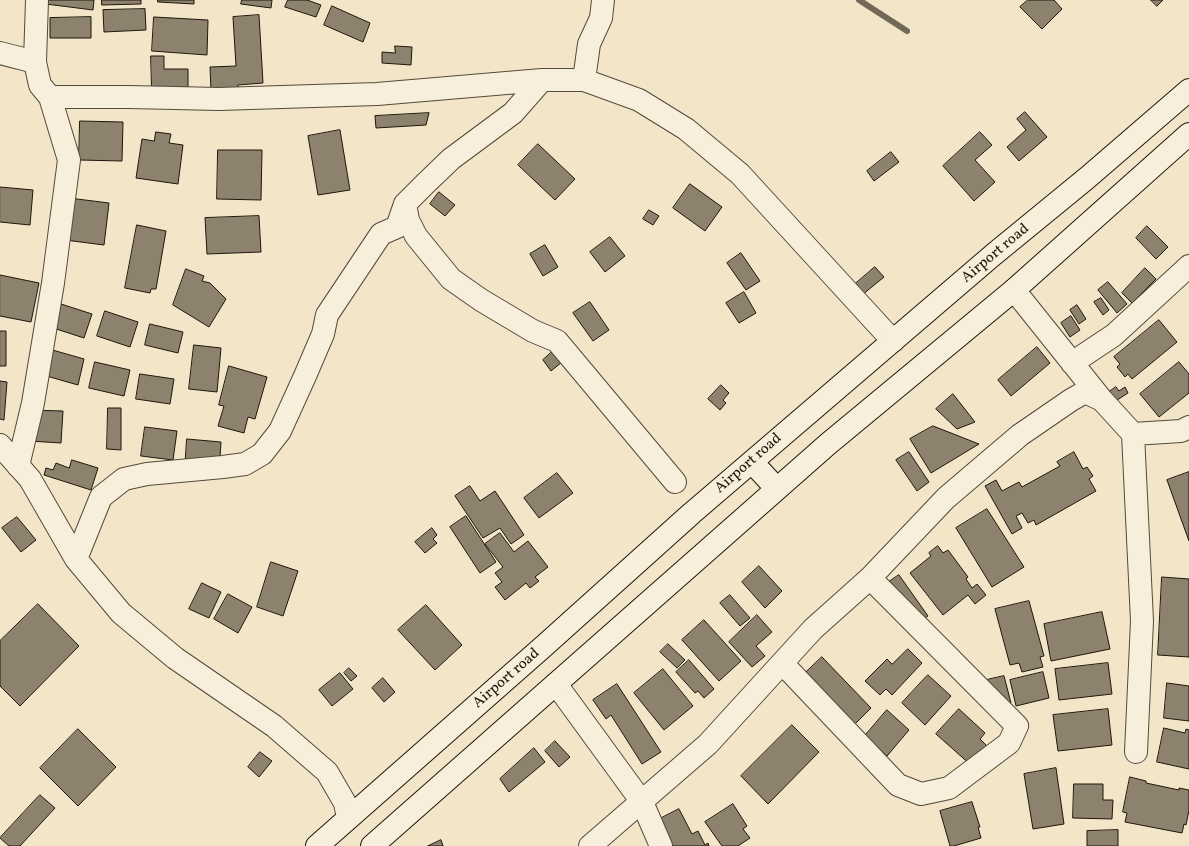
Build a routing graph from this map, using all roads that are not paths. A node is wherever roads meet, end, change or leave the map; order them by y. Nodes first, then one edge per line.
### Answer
1 (37, 0) edge
2 (603, 0) edge
3 (0, 53) edge
4 (35, 62) junction
5 (542, 80) junction
6 (584, 80) junction
7 (1189, 90) edge
8 (50, 97) junction
9 (1189, 134) edge
10 (405, 204) junction
11 (1189, 266) edge
12 (1014, 290) junction
13 (894, 341) junction
14 (1072, 363) junction
15 (1102, 400) junction
16 (1189, 427) edge
17 (1133, 434) junction
18 (0, 445) edge
19 (752, 462) junction
20 (18, 466) junction
21 (675, 482) dead end
22 (777, 489) junction
23 (76, 559) junction
24 (870, 578) junction
25 (782, 663) junction
26 (556, 684) junction
27 (1136, 752) dead end
28 (642, 802) junction
29 (348, 818) junction
30 (317, 846) edge
31 (372, 846) edge
32 (590, 846) edge
33 (661, 846) edge

1 - 4 street
2 - 6 street
3 - 4 street
4 - 8 street
5 - 6 street
5 - 8 street
5 - 10 street
6 - 13 street
7 - 13 street, Airport road
8 - 20 street
9 - 12 street
10 - 21 street
10 - 23 street
11 - 14 street
12 - 14 street
12 - 22 street
13 - 19 street, Airport road
14 - 15 street
15 - 17 street
15 - 24 street
16 - 17 street
17 - 27 street
18 - 20 street
19 - 22 street
19 - 29 street, Airport road
20 - 23 street
22 - 26 street
23 - 29 street
24 - 25 street
24 - 25 street
25 - 28 street
26 - 28 street
26 - 31 street
28 - 32 street
28 - 33 street
29 - 30 street, Airport road

